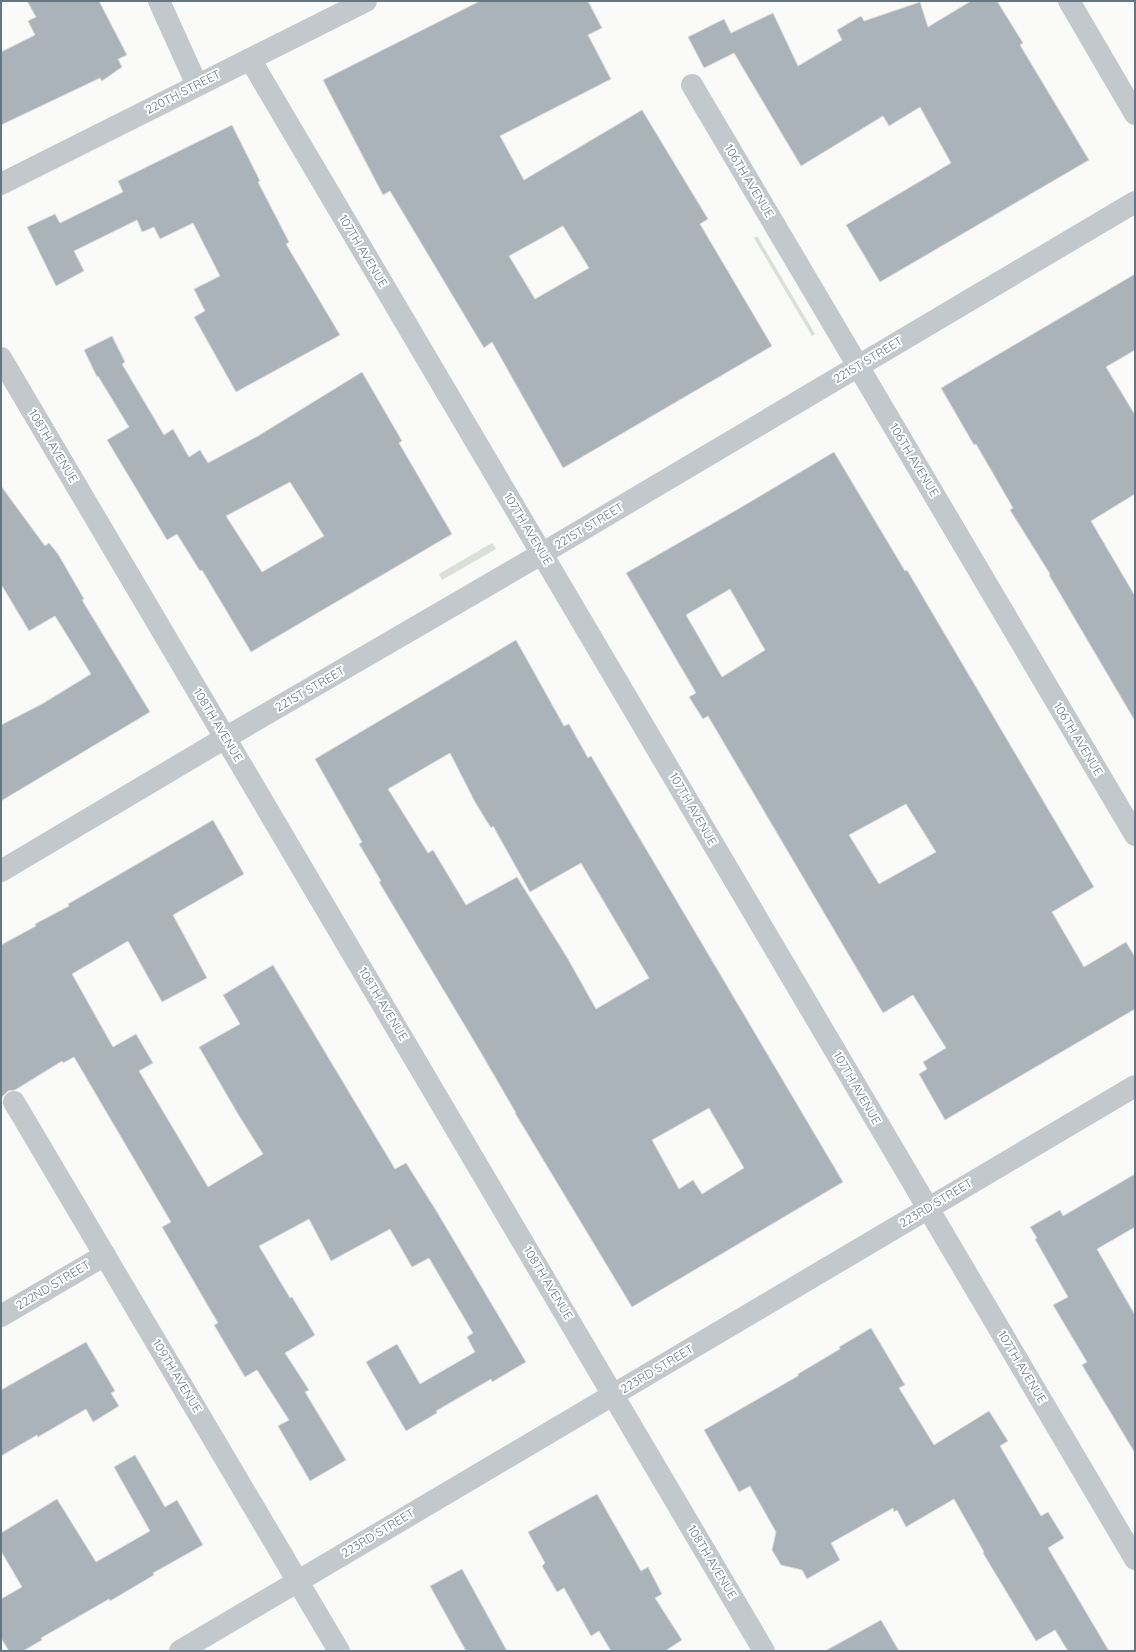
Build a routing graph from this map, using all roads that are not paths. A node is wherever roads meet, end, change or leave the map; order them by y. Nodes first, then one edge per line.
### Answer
1 (160, 1) edge
2 (366, 1) edge
3 (1069, 1) edge
4 (250, 59) junction
5 (197, 85) junction
6 (692, 85) dead end
7 (1135, 114) edge
8 (1, 184) edge
9 (1135, 202) edge
10 (1, 358) edge
11 (858, 365) junction
12 (543, 553) junction
13 (225, 738) junction
14 (1135, 835) edge
15 (1, 871) edge
16 (1135, 1086) edge
17 (14, 1102) dead end
18 (928, 1208) junction
19 (104, 1255) junction
20 (1, 1316) edge
21 (613, 1395) junction
22 (1135, 1559) edge
23 (297, 1581) junction
24 (180, 1651) edge
25 (339, 1651) edge
26 (764, 1651) edge

1 - 5 street
2 - 4 street, 220TH STREET
3 - 7 street
4 - 5 street, 220TH STREET
4 - 12 street, 107TH AVENUE
5 - 8 street, 220TH STREET
6 - 11 street, 106TH AVENUE
9 - 11 street, 221ST STREET
10 - 13 street, 108TH AVENUE
11 - 12 street, 221ST STREET
11 - 14 street, 106TH AVENUE
12 - 13 street, 221ST STREET
12 - 18 street, 107TH AVENUE
13 - 15 street, 221ST STREET
13 - 21 street, 108TH AVENUE
16 - 18 street, 223RD STREET
17 - 19 street, 109TH AVENUE
18 - 21 street, 223RD STREET
18 - 22 street, 107TH AVENUE
19 - 20 street, 222ND STREET
19 - 23 street, 109TH AVENUE
21 - 23 street, 223RD STREET
21 - 26 street, 108TH AVENUE
23 - 24 street, 223RD STREET
23 - 25 street, 109TH AVENUE

